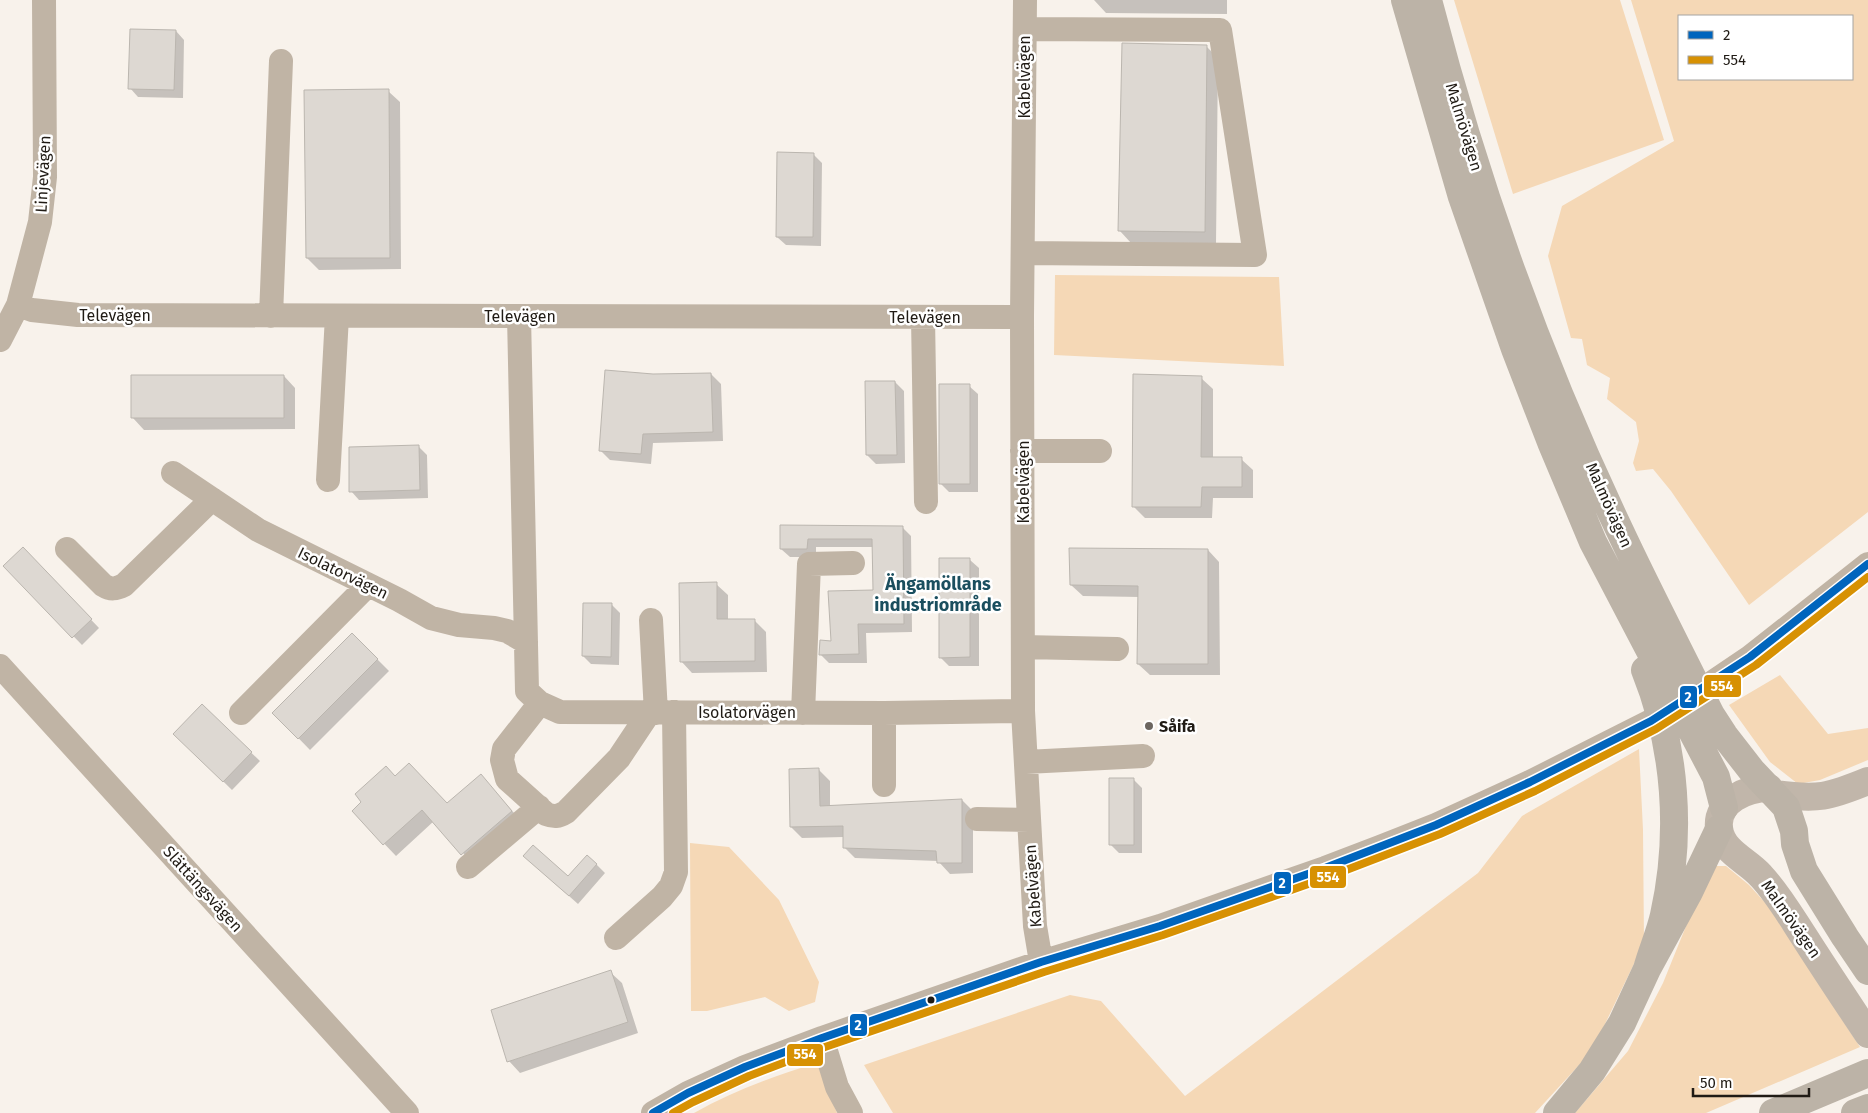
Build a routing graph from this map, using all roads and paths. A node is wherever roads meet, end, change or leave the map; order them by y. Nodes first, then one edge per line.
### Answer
1 (44, 0) edge
2 (1025, 0) edge
3 (1405, 0) edge
4 (1428, 0) edge
5 (1025, 29) junction
6 (281, 61) dead end
7 (1023, 252) junction
8 (18, 306) junction
9 (271, 316) junction
10 (337, 316) junction
11 (519, 316) junction
12 (923, 317) junction
13 (1022, 317) junction
14 (0, 340) edge
15 (1022, 451) junction
16 (1100, 451) dead end
17 (173, 473) dead end
18 (328, 480) dead end
19 (212, 499) junction
20 (926, 502) dead end
21 (1593, 542) junction
22 (67, 549) dead end
23 (852, 563) dead end
24 (1868, 564) edge
25 (368, 585) junction
26 (652, 620) dead end
27 (526, 642) junction
28 (1023, 648) junction
29 (1117, 649) dead end
30 (0, 666) edge
31 (1713, 682) dead end
32 (540, 703) junction
33 (1023, 711) junction
34 (660, 712) junction
35 (241, 713) dead end
36 (803, 713) junction
37 (884, 713) junction
38 (1651, 721) dead end
39 (1143, 756) dead end
40 (1026, 762) junction
41 (1868, 781) edge
42 (884, 785) dead end
43 (1772, 791) junction
44 (539, 807) junction
45 (1722, 818) junction
46 (977, 819) dead end
47 (1029, 820) junction
48 (468, 867) dead end
49 (616, 938) dead end
50 (1041, 962) junction
51 (1647, 969) junction
52 (1868, 971) edge
53 (1863, 1027) edge
54 (822, 1038) junction
55 (1868, 1073) edge
56 (1868, 1108) edge
57 (407, 1113) edge
58 (652, 1113) edge
59 (851, 1113) edge
60 (1557, 1113) edge
61 (1773, 1113) edge
62 (1855, 1113) edge

1 - 8 street, Linjevägen
2 - 5 street, Kabelvägen
3 - 21 highway, Malmövägen
4 - 43 highway, Malmövägen
5 - 7 street, Kabelvägen
5 - 7 street
6 - 9 street
7 - 13 street, Kabelvägen
8 - 9 street, Televägen
8 - 14 street, Linjevägen
9 - 10 street, Televägen
10 - 11 street, Televägen
10 - 18 street
11 - 12 street, Televägen
11 - 27 street
12 - 13 street, Televägen
12 - 20 street
13 - 15 street, Kabelvägen
15 - 16 street
15 - 28 street, Kabelvägen
17 - 19 street, Isolatorvägen
19 - 22 street
19 - 25 street, Isolatorvägen
21 - 45 highway, Malmövägen
21 - 51 highway
23 - 36 street
24 - 31 street
25 - 27 street, Isolatorvägen
25 - 35 street
26 - 34 street
27 - 32 street
28 - 29 street
28 - 33 street, Kabelvägen
30 - 57 street, Slättängsvägen
32 - 34 street, Isolatorvägen
32 - 44 street
33 - 37 street, Isolatorvägen
33 - 40 street, Kabelvägen
34 - 36 street, Isolatorvägen
34 - 44 street
34 - 49 street
36 - 37 street, Isolatorvägen
37 - 42 street
38 - 50 street
39 - 40 street
40 - 47 street, Kabelvägen
41 - 43 main road
43 - 45 main road
43 - 52 highway, Malmövägen
44 - 48 street
45 - 51 highway
45 - 53 main road, Malmövägen
46 - 47 street
47 - 50 street, Kabelvägen
50 - 54 street
51 - 60 highway
54 - 58 street
54 - 59 street
55 - 61 highway
56 - 62 highway

